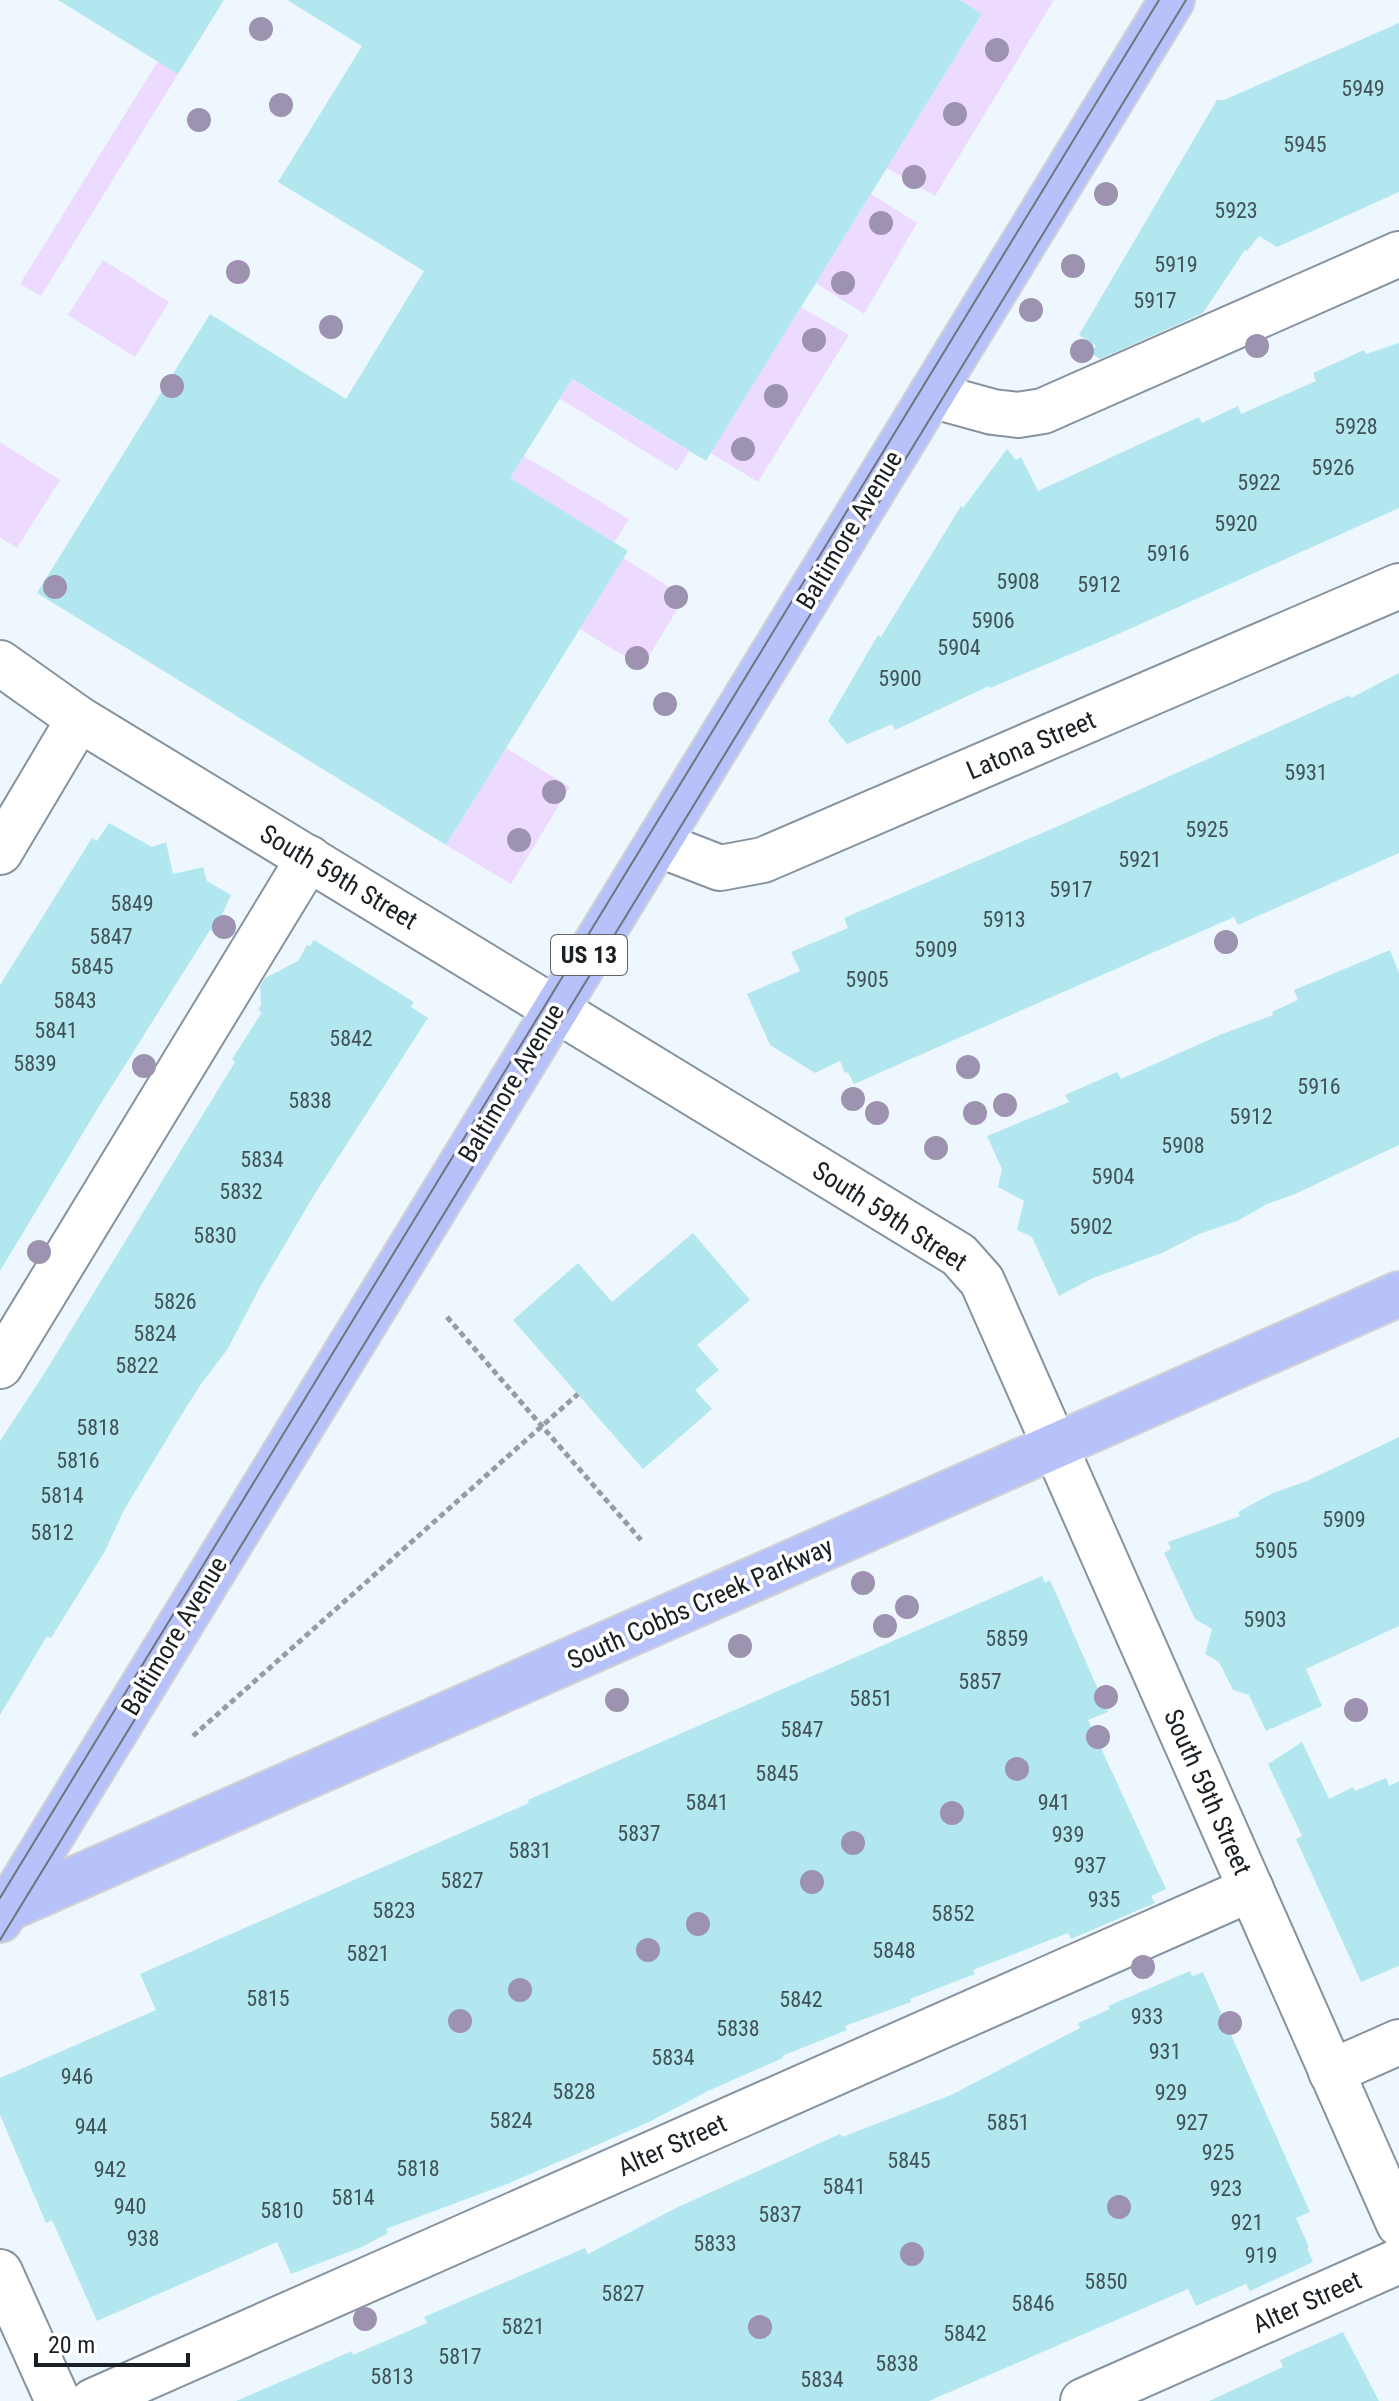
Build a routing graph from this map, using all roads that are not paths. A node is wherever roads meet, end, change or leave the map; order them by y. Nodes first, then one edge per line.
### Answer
1 (1172, 0) edge
2 (1399, 254) edge
3 (931, 395) junction
4 (1399, 586) edge
5 (0, 663) edge
6 (79, 719) junction
7 (658, 844) junction
8 (0, 852) edge
9 (309, 858) junction
10 (556, 1009) junction
11 (1399, 1294) edge
12 (0, 1366) edge
13 (1055, 1446) junction
14 (1251, 1889) junction
15 (2, 1914) edge
16 (1399, 2042) edge
17 (1331, 2072) junction
18 (1399, 2224) edge
19 (1399, 2261) edge
20 (0, 2272) edge
21 (58, 2401) edge
22 (93, 2401) edge
23 (1083, 2401) edge

1 - 3 main road, Baltimore Avenue / US 13
2 - 3 street
3 - 7 main road, Baltimore Avenue / US 13
4 - 7 street, Latona Street
5 - 6 street, South 59th Street
6 - 8 street
6 - 9 street, South 59th Street
7 - 10 main road, Baltimore Avenue / US 13
9 - 10 street, South 59th Street
9 - 12 street
10 - 13 street, South 59th Street
10 - 15 main road, Baltimore Avenue / US 13
11 - 13 main road, South Cobbs Creek Parkway
13 - 14 street, South 59th Street
13 - 15 main road, South Cobbs Creek Parkway
14 - 17 street, South 59th Street
14 - 22 street, Alter Street
16 - 17 street
17 - 18 street, South 59th Street
19 - 23 street, Alter Street
20 - 21 street

